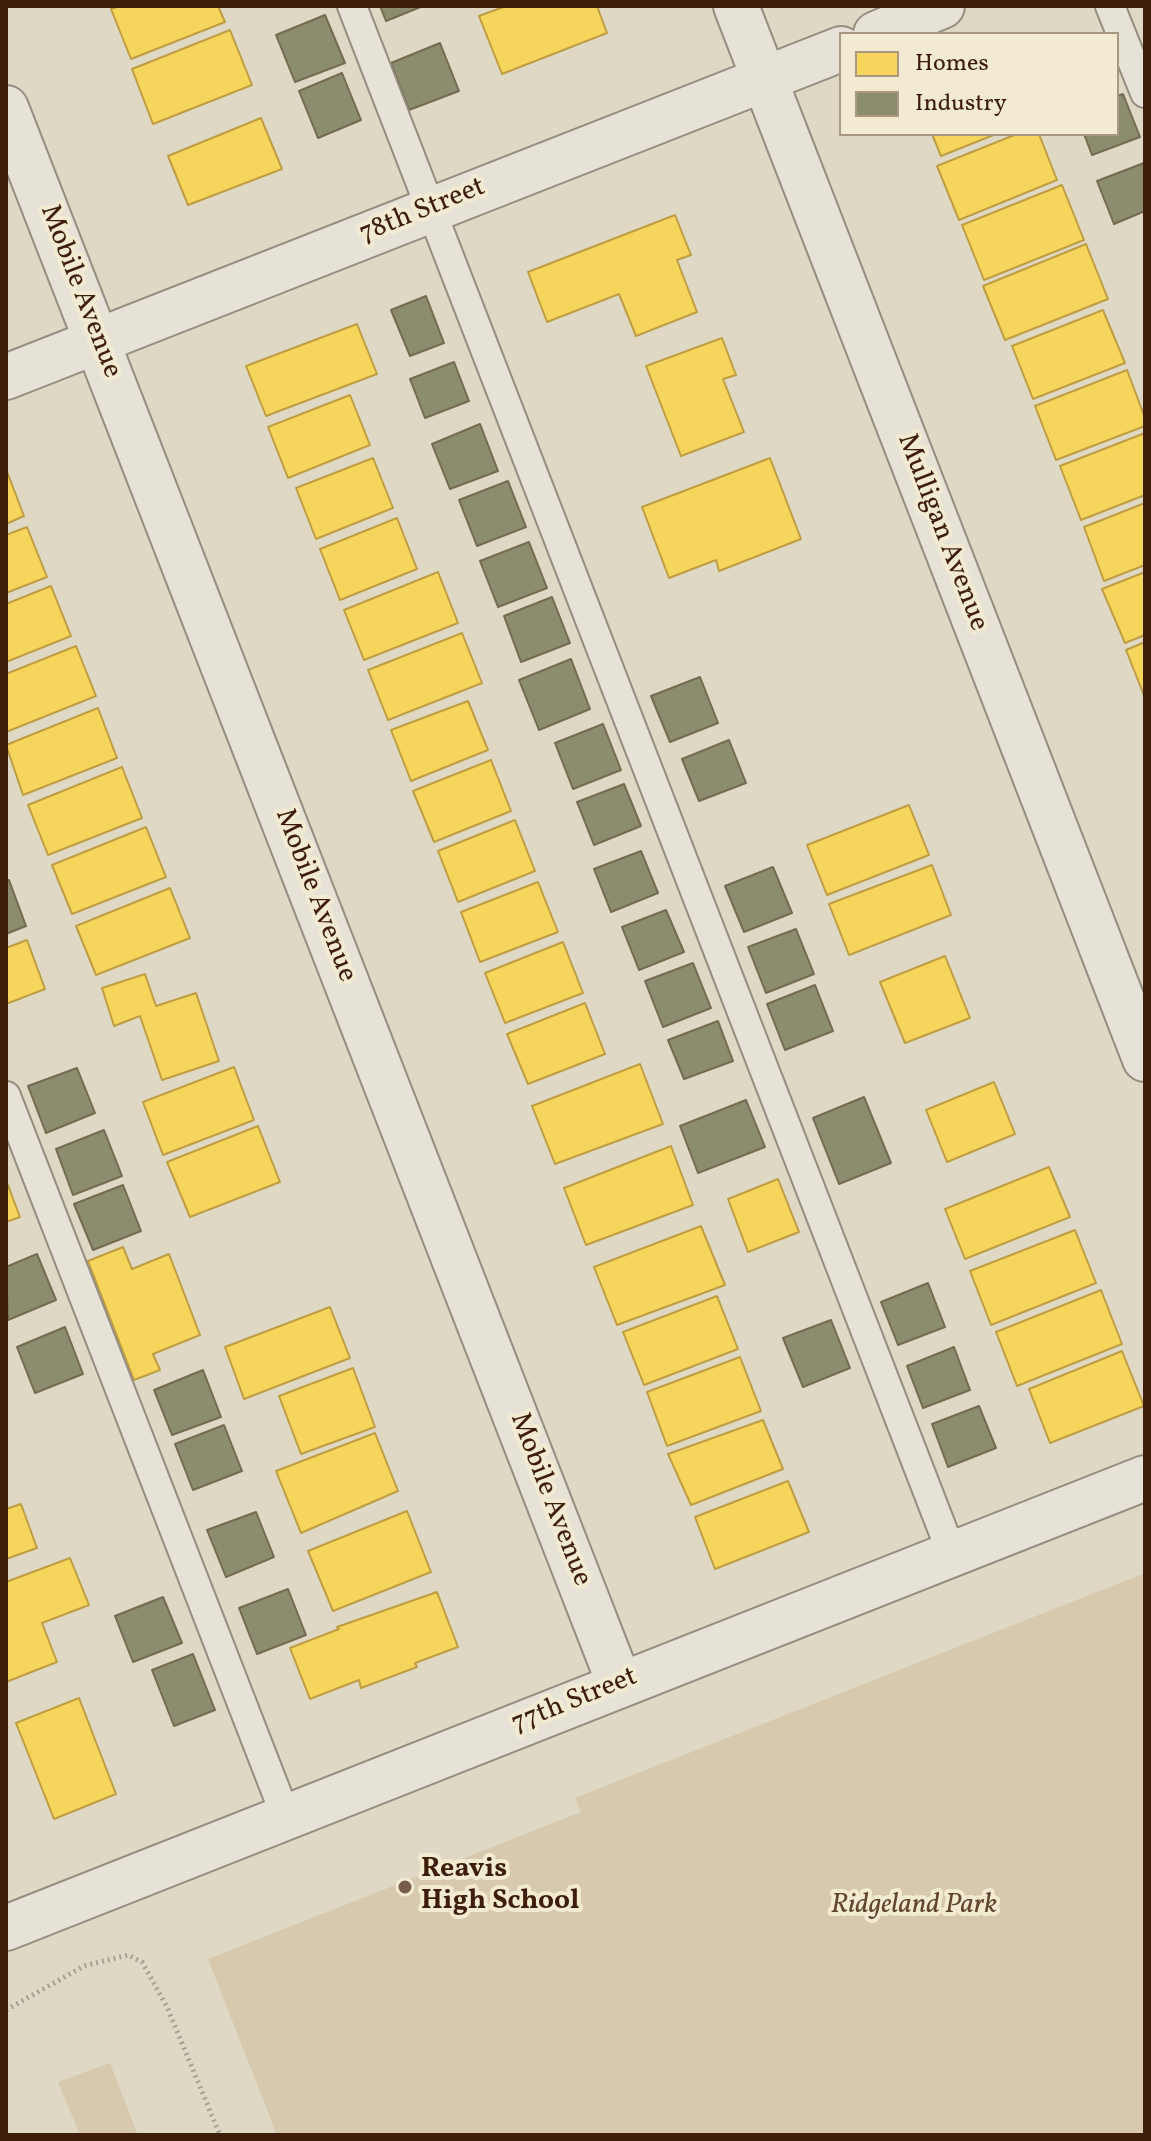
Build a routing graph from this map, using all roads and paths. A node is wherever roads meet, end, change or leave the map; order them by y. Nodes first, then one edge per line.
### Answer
1 (352, 6) edge
2 (736, 6) edge
3 (942, 6) edge
4 (1110, 6) edge
5 (881, 32) edge
6 (839, 50) edge
7 (765, 78) junction
8 (1145, 93) edge
9 (6, 108) edge
10 (431, 209) junction
11 (98, 341) junction
12 (6, 377) edge
13 (1145, 1059) edge
14 (6, 1096) edge
15 (1145, 1478) edge
16 (952, 1554) junction
17 (620, 1685) junction
18 (286, 1817) junction
19 (6, 1928) edge
20 (6, 2010) edge
21 (220, 2135) edge

1 - 10 lane
2 - 7 street, Mulligan Avenue
3 - 5 street
4 - 8 lane
6 - 7 street, 78th Street
7 - 10 street, 78th Street
7 - 13 street, Mulligan Avenue
9 - 11 street, Mobile Avenue
10 - 11 street, 78th Street
10 - 16 lane
11 - 12 street, 78th Street
11 - 17 street, Mobile Avenue
14 - 18 lane
15 - 16 street, 77th Street
16 - 17 street, 77th Street
17 - 18 street, 77th Street
18 - 19 street, 77th Street
20 - 21 path

